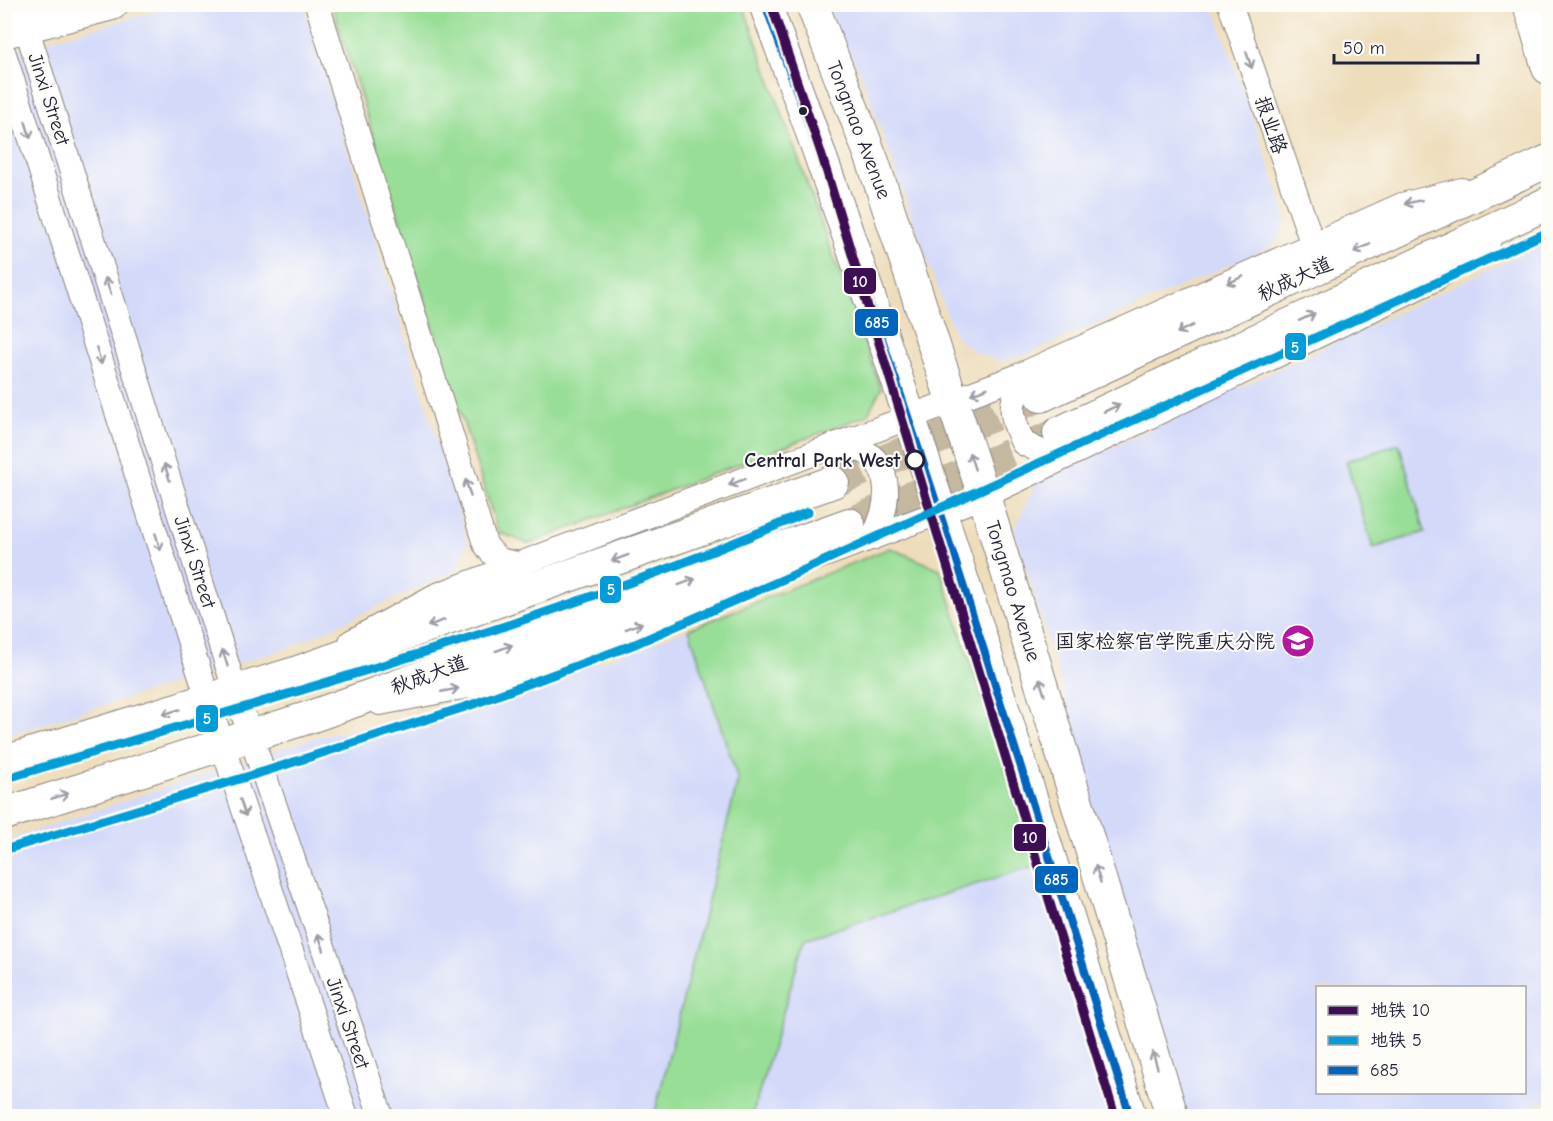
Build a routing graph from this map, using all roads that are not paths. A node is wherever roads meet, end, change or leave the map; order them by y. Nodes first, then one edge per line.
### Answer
1 (112, 4) edge
2 (317, 4) edge
3 (765, 4) edge
4 (812, 4) edge
5 (1230, 4) edge
6 (1528, 4) edge
7 (17, 21) edge
8 (4, 54) edge
9 (1548, 68) edge
10 (1548, 161) edge
11 (1511, 179) junction
12 (1548, 204) edge
13 (1313, 245) junction
14 (1038, 383) junction
15 (952, 401) junction
16 (910, 416) junction
17 (838, 444) junction
18 (1064, 444) junction
19 (833, 482) tunnel mouth
20 (984, 496) junction
21 (942, 512) junction
22 (861, 531) junction
23 (522, 564) junction
24 (295, 674) junction
25 (222, 697) junction
26 (236, 740) junction
27 (4, 762) edge
28 (4, 814) edge
29 (378, 1115) edge
30 (345, 1116) edge
31 (1130, 1116) edge
32 (1172, 1116) edge

1 - 7 main road
23 -> 2 street
3 - 16 main road
4 - 15 main road, Tongmao Avenue
5 -> 13 street, 报业路
6 - 9 main road
25 -> 7 street, Jinxi Street
8 -> 25 street, Jinxi Street
10 - 11 main road, 秋成大道
11 -> 13 street
11 -> 14 main road, 秋成大道
18 -> 12 main road, 秋成大道
13 -> 14 street
14 -> 15 street
14 - 18 street
15 - 16 street
20 -> 15 main road, Tongmao Avenue
16 - 17 street
16 - 21 main road
17 - 22 street
17 -> 23 street
18 - 20 street
19 -> 24 main road
20 - 21 street
32 -> 20 main road, Tongmao Avenue
21 - 22 street
21 - 31 main road
26 -> 22 main road, 秋成大道
23 - 24 street
24 - 25 main road
25 - 26 street, Jinxi Street
25 -> 27 main road
28 -> 26 main road, 秋成大道
29 -> 26 street, Jinxi Street
26 -> 30 street, Jinxi Street

